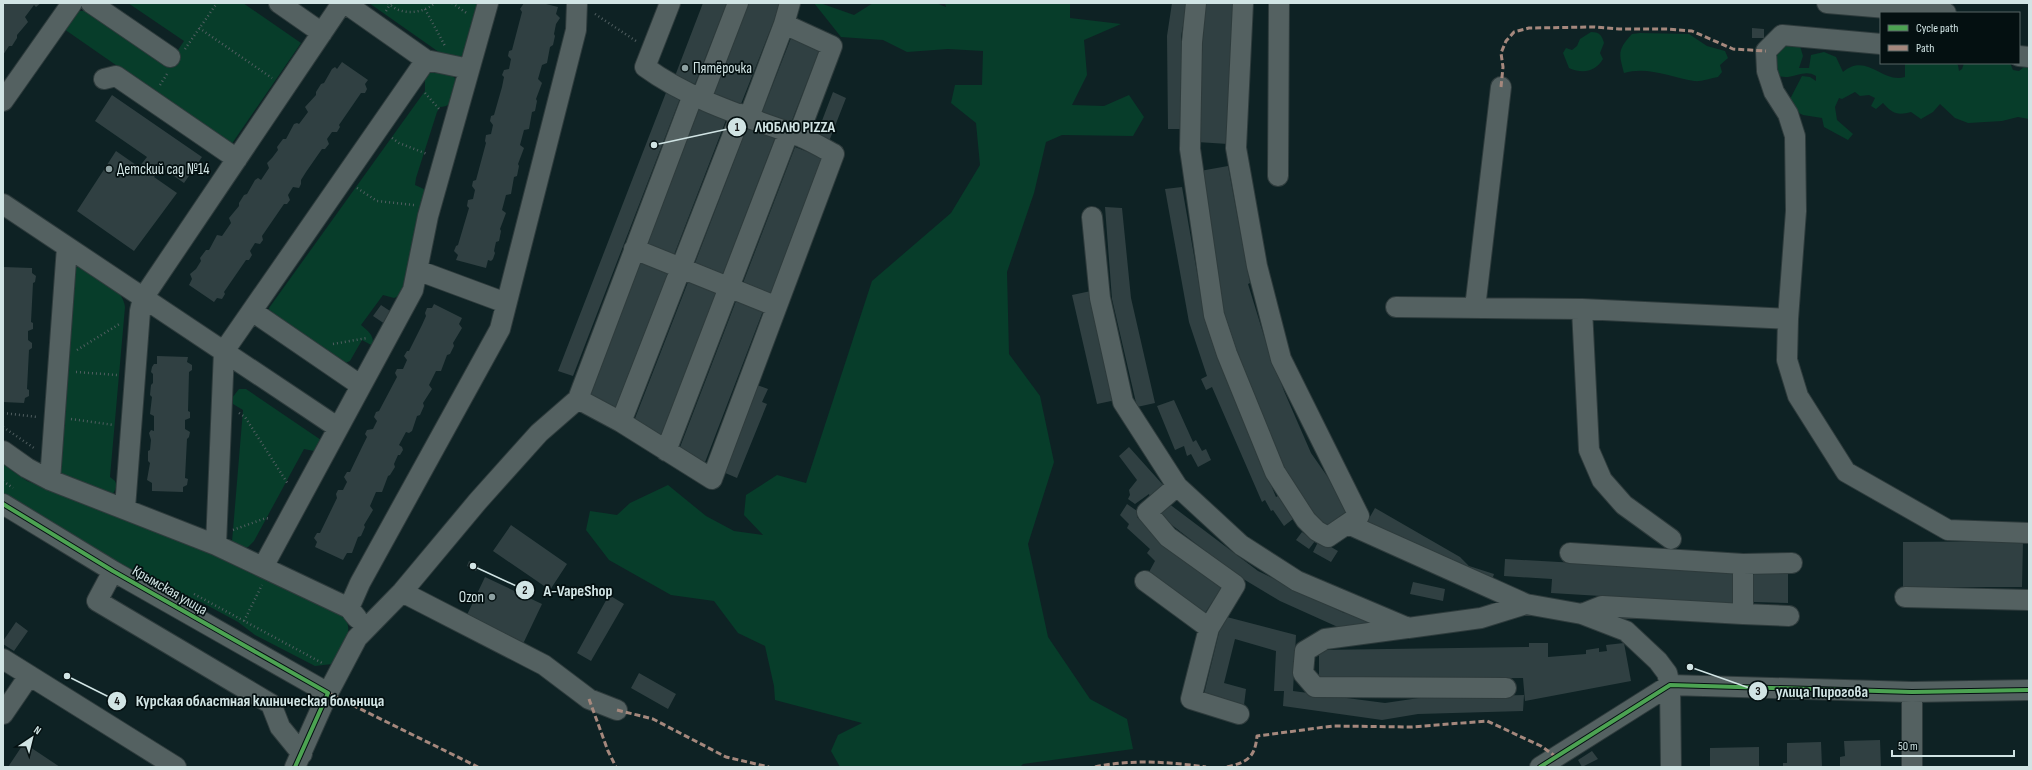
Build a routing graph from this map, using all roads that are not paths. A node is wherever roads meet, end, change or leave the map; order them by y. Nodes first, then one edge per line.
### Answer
1 (72, 3) edge
2 (91, 3) edge
3 (343, 3) edge
4 (488, 3) edge
5 (577, 3) edge
6 (670, 3) edge
7 (738, 3) edge
8 (790, 3) edge
9 (1196, 3) edge
10 (1243, 3) edge
11 (1279, 3) edge
12 (1828, 3) edge
13 (291, 6) edge
14 (1946, 12) edge
15 (784, 24) junction
16 (322, 33) junction
17 (1880, 44) edge
18 (426, 60) junction
19 (173, 61) road end
20 (463, 68) junction
21 (104, 79) dead end
22 (1501, 87) dead end
23 (697, 97) junction
24 (3, 101) edge
25 (745, 116) junction
26 (793, 135) junction
27 (237, 160) junction
28 (1278, 176) dead end
29 (3, 204) edge
30 (1092, 216) dead end
31 (67, 247) junction
32 (634, 249) junction
33 (682, 268) junction
34 (417, 270) junction
35 (730, 288) junction
36 (506, 303) junction
37 (142, 304) junction
38 (775, 306) junction
39 (1396, 307) dead end
40 (1475, 308) junction
41 (1582, 309) junction
42 (252, 311) junction
43 (1788, 319) junction
44 (224, 351) junction
45 (360, 385) junction
46 (578, 399) junction
47 (621, 422) junction
48 (337, 427) junction
49 (3, 451) edge
50 (666, 451) junction
51 (50, 480) junction
52 (1177, 486) junction
53 (10, 497) edge
54 (125, 508) junction
55 (1348, 524) junction
56 (2029, 533) edge
57 (216, 538) junction
58 (1670, 539) dead end
59 (1570, 553) dead end
60 (1792, 563) dead end
61 (1744, 564) junction
62 (263, 567) junction
63 (113, 571) junction
64 (1145, 581) dead end
65 (402, 592) junction
66 (1905, 597) dead end
67 (2029, 600) edge
68 (1526, 604) junction
69 (349, 608) junction
70 (1582, 614) junction
71 (1743, 614) junction
72 (1789, 616) dead end
73 (1209, 628) junction
74 (1408, 628) junction
75 (356, 638) junction
76 (3, 659) edge
77 (29, 676) junction
78 (1670, 685) junction
79 (1506, 688) dead end
80 (2029, 690) edge
81 (1912, 692) junction
82 (328, 693) junction
83 (617, 710) dead end
84 (3, 714) edge
85 (1239, 714) dead end
86 (301, 762) edge
87 (176, 767) edge
88 (1540, 767) edge
89 (1670, 767) edge
90 (1912, 767) edge

1 - 24 street
2 - 19 street
3 - 16 street
3 - 18 street
4 - 20 street
5 - 36 street
6 - 23 street
7 - 23 street
8 - 15 street
9 - 55 street
10 - 55 street
11 - 28 street
12 - 14 street
13 - 16 street
15 - 25 street
15 - 26 street
16 - 27 street
17 - 43 street
18 - 20 street
18 - 42 street
20 - 34 street
21 - 27 street
22 - 40 street
23 - 25 street
23 - 32 street
25 - 26 street
25 - 33 street
26 - 35 street
26 - 38 street
27 - 37 street
29 - 31 street
30 - 52 street
31 - 37 street
31 - 51 street
32 - 33 street
32 - 46 street
33 - 35 street
33 - 47 street
34 - 36 street
34 - 45 street
35 - 38 street
35 - 50 street
36 - 69 street
37 - 44 street
37 - 54 street
38 - 50 street
39 - 40 street
40 - 41 street
41 - 43 street
41 - 58 street
42 - 44 street
42 - 45 street
43 - 56 street
44 - 48 street
44 - 57 street
45 - 48 street
46 - 47 street
46 - 65 street
47 - 50 street
48 - 62 street
49 - 51 street
51 - 54 street
52 - 73 street
52 - 74 street
53 - 63 street, Крымская улица
54 - 57 street
55 - 68 street
57 - 62 street
59 - 61 street
60 - 61 street
61 - 71 street
62 - 69 street
63 - 82 street, Крымская улица
63 - 86 street
64 - 73 street
65 - 75 street
65 - 83 street
66 - 67 street
68 - 70 street
68 - 74 street
69 - 75 street
70 - 71 street
70 - 78 street
71 - 72 street
73 - 85 street
74 - 79 street
75 - 82 street
76 - 77 street
77 - 84 street
77 - 87 street
78 - 81 street
78 - 88 street
78 - 89 street
80 - 81 street
81 - 90 street
82 - 86 street

